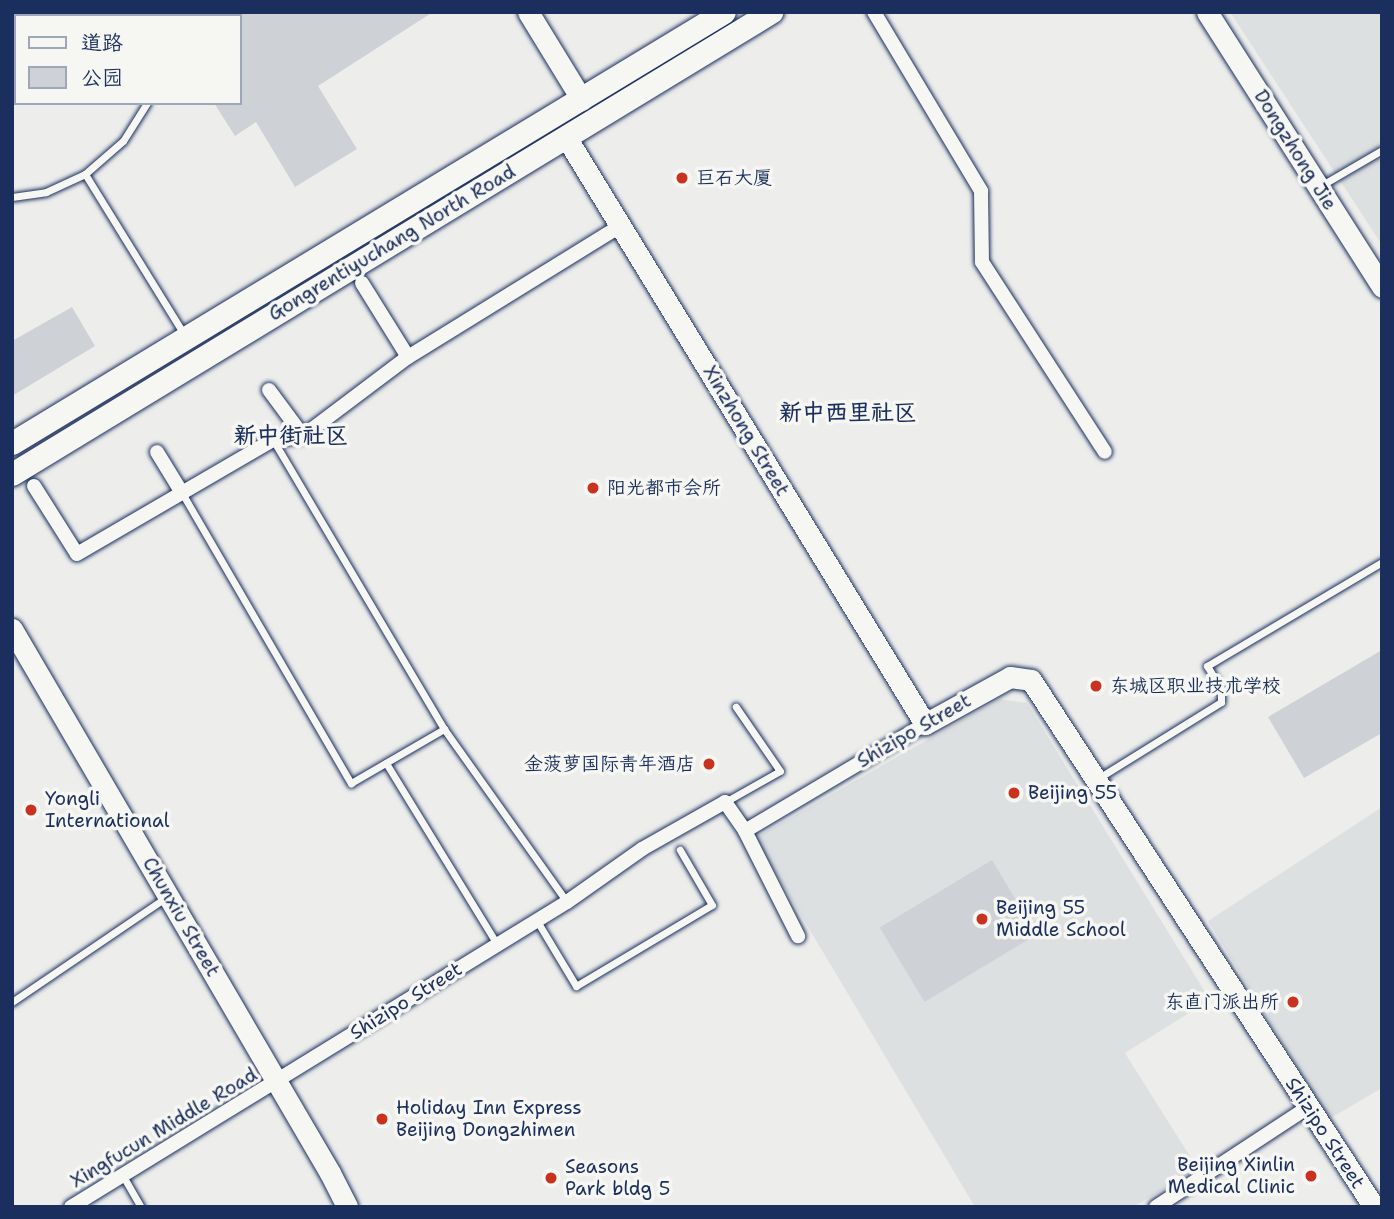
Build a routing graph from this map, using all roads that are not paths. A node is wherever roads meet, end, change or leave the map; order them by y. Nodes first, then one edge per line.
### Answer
1 (528, 12) edge
2 (724, 12) edge
3 (772, 12) edge
4 (874, 12) edge
5 (1207, 12) edge
6 (582, 100) junction
7 (145, 105) edge
8 (566, 137) junction
9 (1382, 150) edge
10 (85, 174) junction
11 (1318, 187) junction
12 (12, 197) edge
13 (620, 226) junction
14 (362, 283) dead end
15 (1382, 287) edge
16 (187, 339) junction
17 (408, 357) junction
18 (269, 390) dead end
19 (303, 436) junction
20 (273, 440) junction
21 (12, 443) edge
22 (157, 452) dead end
23 (1105, 452) dead end
24 (12, 474) edge
25 (34, 486) dead end
26 (183, 493) junction
27 (1382, 562) edge
28 (12, 629) edge
29 (736, 707) dead end
30 (925, 724) junction
31 (443, 729) junction
32 (386, 763) junction
33 (1097, 779) junction
34 (725, 802) junction
35 (745, 831) junction
36 (680, 849) dead end
37 (168, 895) junction
38 (567, 902) junction
39 (537, 920) junction
40 (798, 936) dead end
41 (498, 945) junction
42 (12, 1002) edge
43 (277, 1081) junction
44 (1308, 1107) junction
45 (124, 1176) junction
46 (71, 1207) edge
47 (141, 1207) edge
48 (347, 1207) edge
49 (1156, 1207) edge
50 (1374, 1207) edge

1 - 6 street
2 - 6 main road, Gongrentiyuchang North Road
3 - 8 main road, Gongrentiyuchang North Road
4 - 23 street
5 - 11 street, Dongzhong Jie
6 - 16 main road, Gongrentiyuchang North Road
7 - 10 lane
8 - 13 street, Xinzhong Street
8 - 24 main road, Gongrentiyuchang North Road
9 - 11 lane
10 - 12 lane
10 - 16 lane
11 - 15 street, Dongzhong Jie
13 - 17 street
13 - 30 street, Xinzhong Street
14 - 17 street
16 - 21 main road, Gongrentiyuchang North Road
17 - 19 street
18 - 19 street
19 - 20 street
20 - 26 street
20 - 31 lane
22 - 26 street
25 - 26 street
26 - 32 lane
27 - 33 lane
28 - 37 street, Chunxiu Street
29 - 34 lane
30 - 33 street, Shizipo Street
30 - 35 street, Shizipo Street
31 - 32 lane
31 - 38 lane
32 - 41 lane
33 - 44 street, Shizipo Street
34 - 35 street
34 - 38 street, Shizipo Street
35 - 40 street
36 - 39 lane
37 - 42 lane
37 - 43 street, Chunxiu Street
38 - 39 street, Shizipo Street
39 - 41 street, Shizipo Street
41 - 43 street, Shizipo Street
43 - 45 street, Xingfucun Middle Road
43 - 48 street, Chunxiu Street
44 - 49 street
44 - 50 street, Shizipo Street
45 - 46 street, Xingfucun Middle Road
45 - 47 lane

